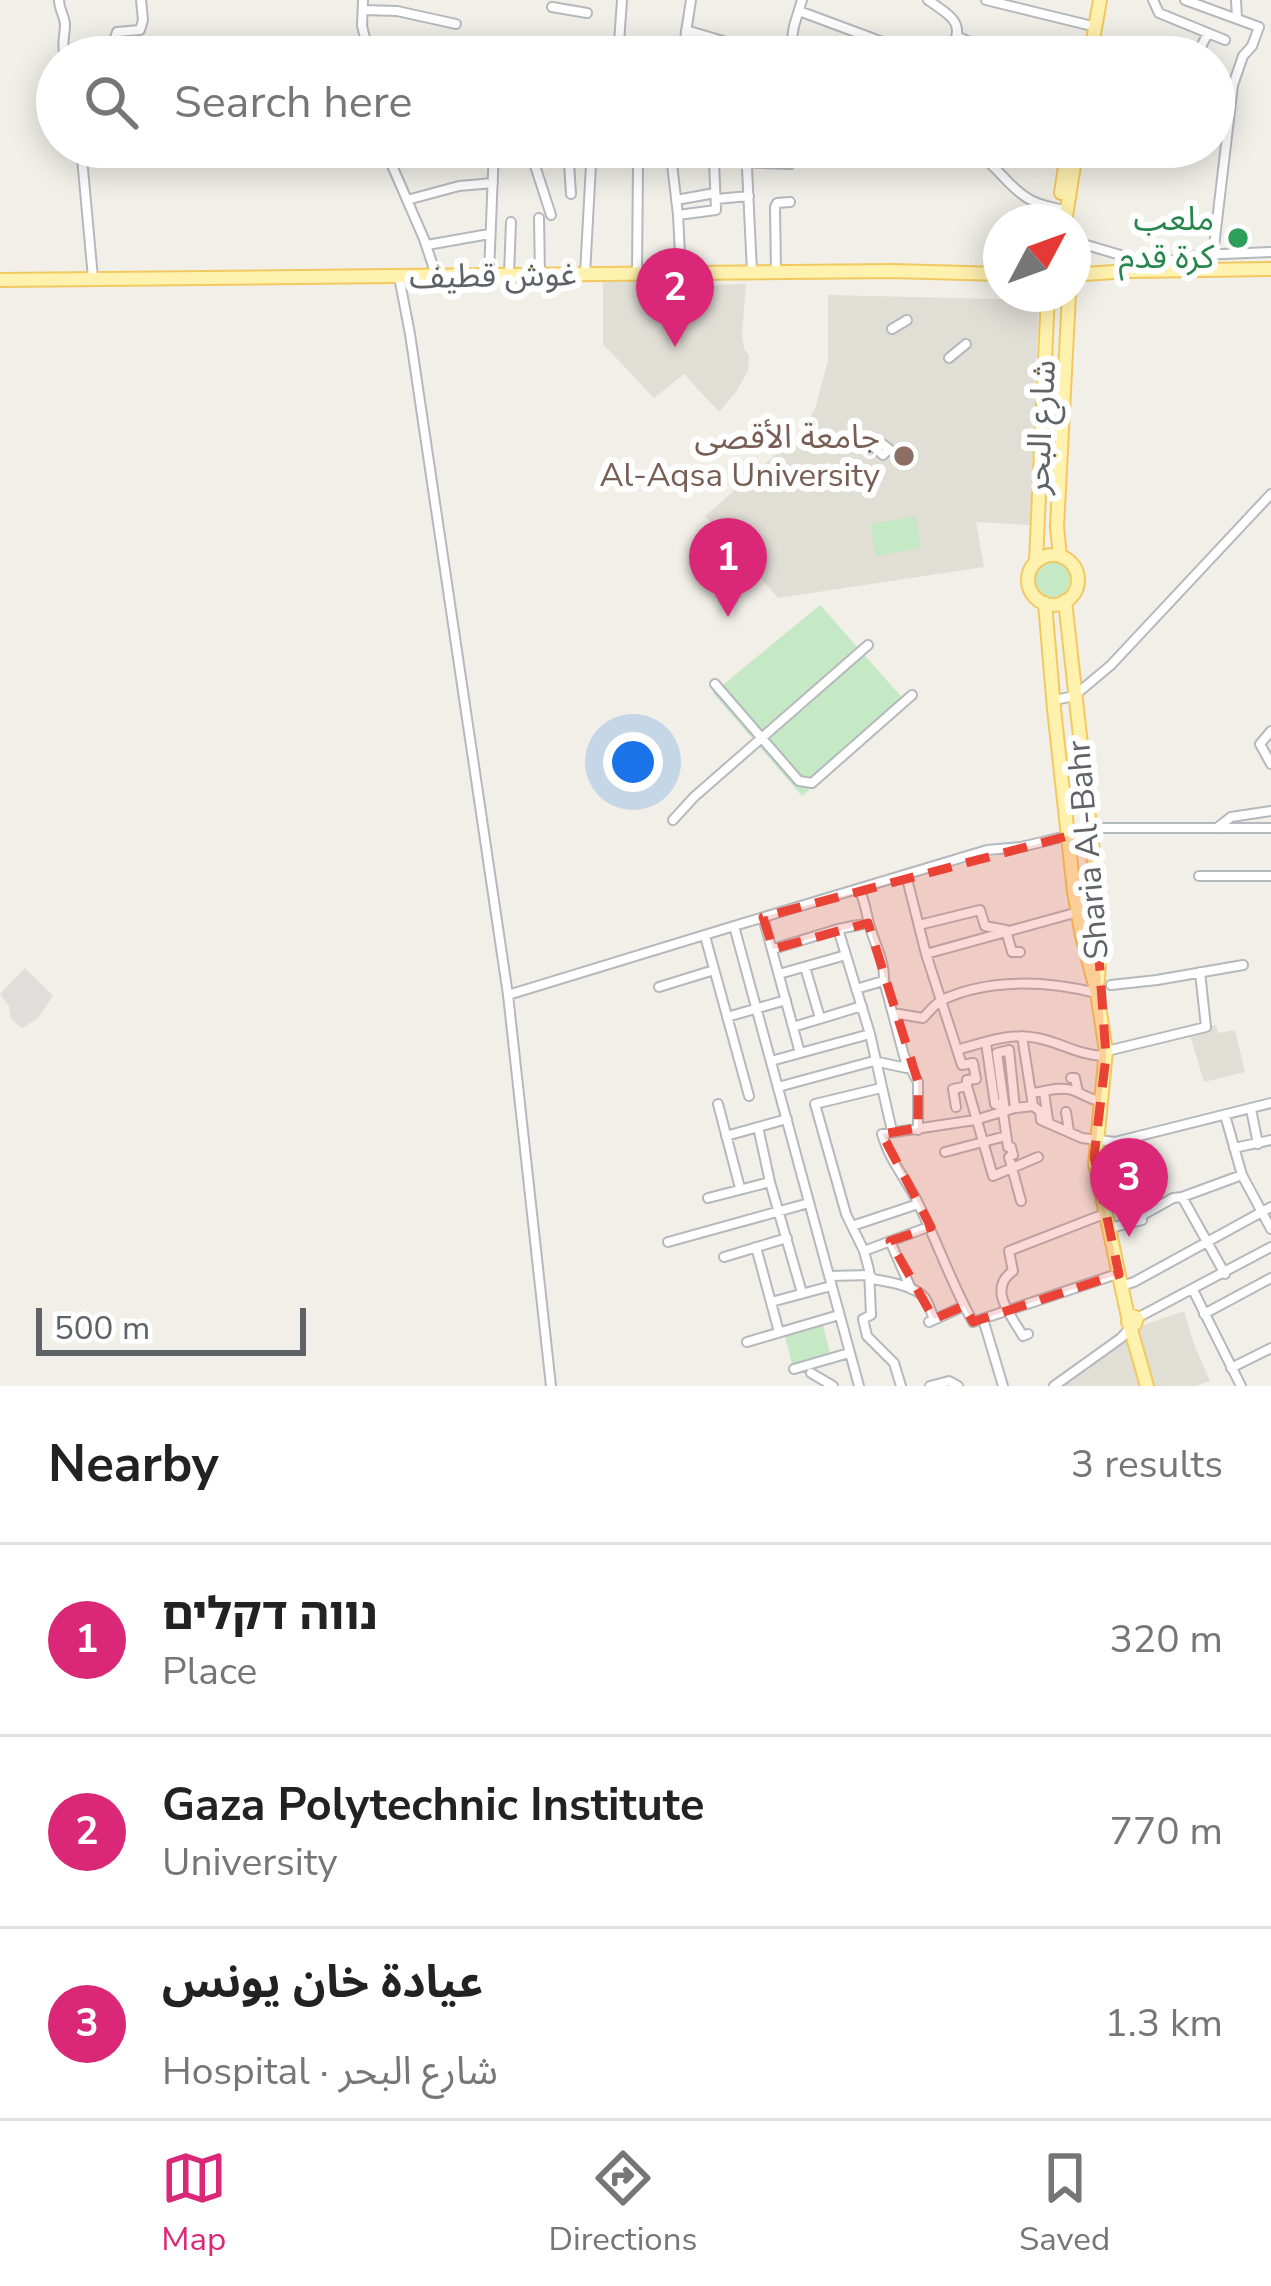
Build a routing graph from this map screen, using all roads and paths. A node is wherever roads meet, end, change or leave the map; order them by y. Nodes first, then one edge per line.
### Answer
1 (59, 0) edge
2 (141, 0) edge
3 (622, 0) edge
4 (691, 0) edge
5 (928, 0) edge
6 (986, 0) edge
7 (1096, 0) edge
8 (1153, 0) edge
9 (1186, 0) edge
10 (1236, 0) edge
11 (363, 5) edge
12 (800, 5) edge
13 (551, 7) dead end
14 (587, 13) dead end
15 (1237, 18) junction
16 (456, 24) dead end
17 (1088, 25) junction
18 (686, 30) junction
19 (1208, 32) junction
20 (63, 36) edge
21 (116, 36) edge
22 (365, 36) edge
23 (619, 36) edge
24 (684, 36) edge
25 (706, 36) edge
26 (793, 36) edge
27 (873, 36) edge
28 (959, 36) edge
29 (1087, 36) edge
30 (1090, 36) edge
31 (1206, 36) edge
32 (1216, 36) edge
33 (1235, 79) edge
34 (83, 168) edge
35 (394, 168) edge
36 (493, 168) edge
37 (536, 168) edge
38 (570, 168) edge
39 (591, 168) edge
40 (638, 168) edge
41 (672, 168) edge
42 (714, 168) edge
43 (746, 168) edge
44 (994, 168) edge
45 (1069, 168) edge
46 (1223, 168) edge
47 (493, 183) junction
48 (572, 194) dead end
49 (715, 196) junction
50 (748, 196) junction
51 (407, 200) junction
52 (676, 200) junction
53 (790, 202) dead end
54 (1037, 204) edge
55 (1064, 204) edge
56 (551, 215) dead end
57 (678, 215) junction
58 (539, 218) dead end
59 (511, 222) dead end
60 (489, 234) junction
61 (427, 245) junction
62 (1091, 246) edge
63 (1271, 252) edge
64 (1213, 255) junction
65 (1091, 267) edge
66 (1271, 269) edge
67 (983, 272) edge
68 (585, 274) junction
69 (637, 274) junction
70 (681, 274) junction
71 (752, 274) junction
72 (776, 274) junction
73 (436, 275) junction
74 (489, 276) junction
75 (509, 276) junction
76 (540, 276) junction
77 (398, 277) junction
78 (93, 279) junction
79 (0, 280) edge
80 (1047, 312) edge
81 (1069, 312) edge
82 (908, 320) dead end
83 (892, 329) dead end
84 (966, 344) dead end
85 (950, 358) dead end
86 (1064, 390) junction
87 (1043, 393) junction
88 (1271, 494) edge
89 (1060, 556) junction
90 (1036, 561) junction
91 (1065, 601) junction
92 (1045, 603) junction
93 (868, 645) dead end
94 (715, 684) dead end
95 (912, 695) dead end
96 (1073, 696) junction
97 (1053, 700) junction
98 (1271, 731) edge
99 (762, 738) junction
100 (1271, 764) edge
101 (1271, 811) edge
102 (673, 820) dead end
103 (1217, 828) junction
104 (1271, 828) edge
105 (1090, 830) junction
106 (1069, 834) junction
107 (907, 875) junction
108 (1198, 876) dead end
109 (1271, 876) edge
110 (859, 889) junction
111 (1078, 912) junction
112 (763, 917) junction
113 (868, 923) junction
114 (734, 926) junction
115 (919, 926) junction
116 (838, 928) junction
117 (1006, 930) junction
118 (705, 936) junction
119 (772, 949) junction
120 (1020, 952) dead end
121 (926, 954) junction
122 (846, 955) junction
123 (1243, 965) dead end
124 (805, 967) junction
125 (714, 970) junction
126 (1200, 972) junction
127 (779, 974) junction
128 (884, 981) junction
129 (1111, 985) dead end
130 (659, 987) dead end
131 (856, 989) junction
132 (1097, 993) junction
133 (508, 994) junction
134 (786, 1000) junction
135 (940, 1000) junction
136 (862, 1006) junction
137 (757, 1008) junction
138 (892, 1013) junction
139 (727, 1016) junction
140 (820, 1018) junction
141 (793, 1027) junction
142 (870, 1034) junction
143 (1022, 1036) junction
144 (1007, 1038) junction
145 (986, 1042) junction
146 (957, 1050) junction
147 (800, 1053) junction
148 (1106, 1053) junction
149 (904, 1056) junction
150 (771, 1061) junction
151 (874, 1061) junction
152 (1070, 1078) dead end
153 (967, 1086) junction
154 (778, 1088) junction
155 (881, 1088) junction
156 (1044, 1092) junction
157 (1031, 1093) junction
158 (1078, 1094) junction
159 (749, 1096) dead end
160 (1102, 1101) junction
161 (1271, 1103) edge
162 (718, 1104) dead end
163 (1033, 1106) junction
164 (956, 1107) dead end
165 (1250, 1108) junction
166 (1008, 1111) junction
167 (1066, 1112) dead end
168 (1225, 1115) junction
169 (787, 1119) junction
170 (975, 1120) junction
171 (1048, 1121) junction
172 (758, 1127) junction
173 (918, 1130) junction
174 (892, 1131) junction
175 (1069, 1131) junction
176 (726, 1136) junction
177 (1006, 1136) junction
178 (1098, 1138) junction
179 (1271, 1140) edge
180 (982, 1141) junction
181 (1258, 1144) junction
182 (1234, 1148) junction
183 (945, 1152) dead end
184 (1038, 1157) dead end
185 (1012, 1167) junction
186 (1242, 1175) junction
187 (770, 1182) junction
188 (740, 1188) junction
189 (1182, 1197) junction
190 (707, 1198) dead end
191 (1021, 1201) dead end
192 (809, 1203) junction
193 (918, 1204) junction
194 (1267, 1210) edge
195 (780, 1211) junction
196 (1104, 1214) junction
197 (852, 1226) junction
198 (928, 1227) junction
199 (1111, 1228) junction
200 (1271, 1229) edge
201 (787, 1238) junction
202 (890, 1241) junction
203 (668, 1242) dead end
204 (1207, 1242) junction
205 (756, 1247) junction
206 (1271, 1247) edge
207 (864, 1251) junction
208 (724, 1257) dead end
209 (1225, 1274) junction
210 (870, 1275) junction
211 (1271, 1277) edge
212 (830, 1281) junction
213 (1122, 1281) junction
214 (911, 1288) junction
215 (1193, 1290) junction
216 (802, 1292) junction
217 (771, 1302) junction
218 (964, 1306) junction
219 (1008, 1312) junction
220 (1204, 1314) junction
221 (839, 1315) junction
222 (983, 1319) junction
223 (1131, 1326) junction
224 (779, 1332) junction
225 (1028, 1334) dead end
226 (867, 1336) junction
227 (846, 1341) junction
228 (746, 1342) dead end
229 (1271, 1348) edge
230 (849, 1353) junction
231 (1231, 1368) junction
232 (794, 1369) dead end
233 (811, 1373) dead end
234 (551, 1386) edge
235 (833, 1386) edge
236 (859, 1386) edge
237 (901, 1386) edge
238 (930, 1386) edge
239 (958, 1386) edge
240 (1003, 1386) edge
241 (1054, 1386) edge
242 (1150, 1386) edge
243 (1241, 1386) edge

1 - 20 street
2 - 21 street
3 - 23 street
4 - 18 street
5 - 28 street
6 - 17 street
7 - 17 main road
7 - 30 main road
8 - 19 street
9 - 15 street
10 - 15 street
11 - 16 street
11 - 22 street
12 - 26 street
12 - 27 street
13 - 14 street
15 - 33 street
17 - 29 main road
18 - 24 street
18 - 25 street
19 - 31 street
19 - 32 street
34 - 78 street
35 - 51 street
36 - 47 street
37 - 56 street
38 - 48 street
39 - 68 street
40 - 69 street
41 - 52 street
42 - 49 street
43 - 50 street
44 - 54 street
45 - 55 main road
46 - 64 street
47 - 51 street
47 - 60 street
49 - 50 street
49 - 52 street
49 - 57 street
50 - 71 street
51 - 61 street
52 - 57 street
53 - 72 street
57 - 70 street
58 - 76 street
59 - 75 street
60 - 61 street
60 - 74 street
61 - 73 street
62 - 64 street
63 - 64 street
65 - 66 main road
67 - 72 main road, غوش قطيف
68 - 69 main road, غوش قطيف
68 - 76 main road, غوش قطيف
69 - 70 main road, غوش قطيف
70 - 71 main road, غوش قطيف
71 - 72 main road, غوش قطيف
73 - 74 main road, غوش قطيف
73 - 77 main road, غوش قطيف
74 - 75 main road, غوش قطيف
75 - 76 main road, غوش قطيف
77 - 78 main road, غوش قطيف
77 - 133 street
78 - 79 main road, غوش قطيف
80 - 87 main road, شارع البحر
81 - 86 main road, شارع البحر
82 - 83 street
84 - 85 street
86 - 87 main road
86 - 89 main road, شارع البحر
87 - 90 main road, شارع البحر
88 - 96 street
89 - 90 main road
89 - 91 main road
90 - 92 main road
91 - 92 main road
91 - 96 main road, Sharia Al-Bahr
92 - 97 main road, Sharia Al-Bahr
93 - 99 street
94 - 99 street
95 - 99 street
96 - 97 street
96 - 105 main road, Sharia Al-Bahr
97 - 106 main road, Sharia Al-Bahr
98 - 100 street
99 - 102 street
101 - 103 street
103 - 104 street
103 - 105 street
105 - 106 street
105 - 132 main road, Sharia Al-Bahr
106 - 107 street
106 - 111 main road, Sharia Al-Bahr
107 - 110 street
107 - 115 street
108 - 109 street
110 - 112 street
110 - 113 street
111 - 117 street
111 - 132 main road, Sharia Al-Bahr
112 - 114 street
112 - 119 street
113 - 116 street
113 - 128 street
114 - 118 street
114 - 137 street
115 - 117 street
115 - 121 street
116 - 119 street
116 - 122 street
117 - 120 street
117 - 121 street
118 - 125 street
118 - 133 street
119 - 127 street
121 - 135 street
122 - 124 street
122 - 131 street
123 - 126 street
124 - 127 street
124 - 140 street
125 - 130 street
125 - 139 street
126 - 129 street
126 - 148 street
127 - 134 street
128 - 131 street
128 - 138 street
131 - 136 street
132 - 135 street
132 - 148 main road
133 - 234 street
134 - 137 street
134 - 141 street
135 - 138 street
135 - 146 street
136 - 140 street
136 - 142 street
137 - 139 street
137 - 150 street
138 - 149 street
139 - 159 street
140 - 141 street
141 - 147 street
142 - 147 street
142 - 151 street
143 - 144 street
143 - 148 street
143 - 157 street
144 - 145 street
144 - 166 street
145 - 146 street
145 - 166 street
146 - 153 street
147 - 150 street
148 - 160 main road
149 - 151 street
149 - 173 street
150 - 154 street
151 - 154 street
151 - 155 street
152 - 158 street
153 - 164 street
153 - 170 street
154 - 169 street
155 - 174 street
155 - 197 street
156 - 157 street
156 - 158 street
156 - 171 street
157 - 163 street
158 - 160 street
160 - 178 main road
161 - 165 street
162 - 176 street
163 - 166 street
163 - 171 street
165 - 168 street
165 - 181 street
166 - 170 street
166 - 177 street
167 - 175 street
168 - 178 street
168 - 182 street
169 - 172 street
169 - 192 street
170 - 173 street
170 - 180 street
171 - 175 street
172 - 176 street
172 - 187 street
173 - 174 street
174 - 193 street
175 - 178 street
176 - 188 street
177 - 180 street
177 - 185 street
178 - 196 main road
178 - 199 main road
179 - 181 street
180 - 183 street
180 - 185 street
181 - 182 street
182 - 186 street
184 - 185 street
185 - 191 street
186 - 189 street
186 - 194 street
187 - 188 street
187 - 195 street
188 - 190 street
189 - 199 street
189 - 204 street
192 - 195 street
192 - 212 street
193 - 197 street
193 - 198 street
194 - 200 street
194 - 204 street
195 - 201 street
195 - 203 street
196 - 199 main road
196 - 219 street
197 - 207 street
198 - 202 street
198 - 218 street
199 - 213 main road
201 - 205 street
201 - 216 street
202 - 207 street
202 - 214 street
204 - 209 street
204 - 213 street
205 - 208 street
205 - 217 street
206 - 209 street
207 - 210 street
209 - 215 street
210 - 212 street
210 - 214 street
210 - 226 street
211 - 220 street
212 - 216 street
212 - 221 street
213 - 219 street
213 - 223 main road
214 - 218 street
215 - 220 street
215 - 223 street
216 - 217 street
217 - 224 street
218 - 222 street
219 - 222 street
219 - 225 street
220 - 231 street
221 - 224 street
221 - 227 street
222 - 240 street
223 - 241 street
223 - 242 main road
223 - 242 main road
224 - 228 street
226 - 227 street
226 - 237 street
227 - 230 street
229 - 231 street
230 - 232 street
230 - 236 street
231 - 243 street
233 - 235 street
238 - 239 street

